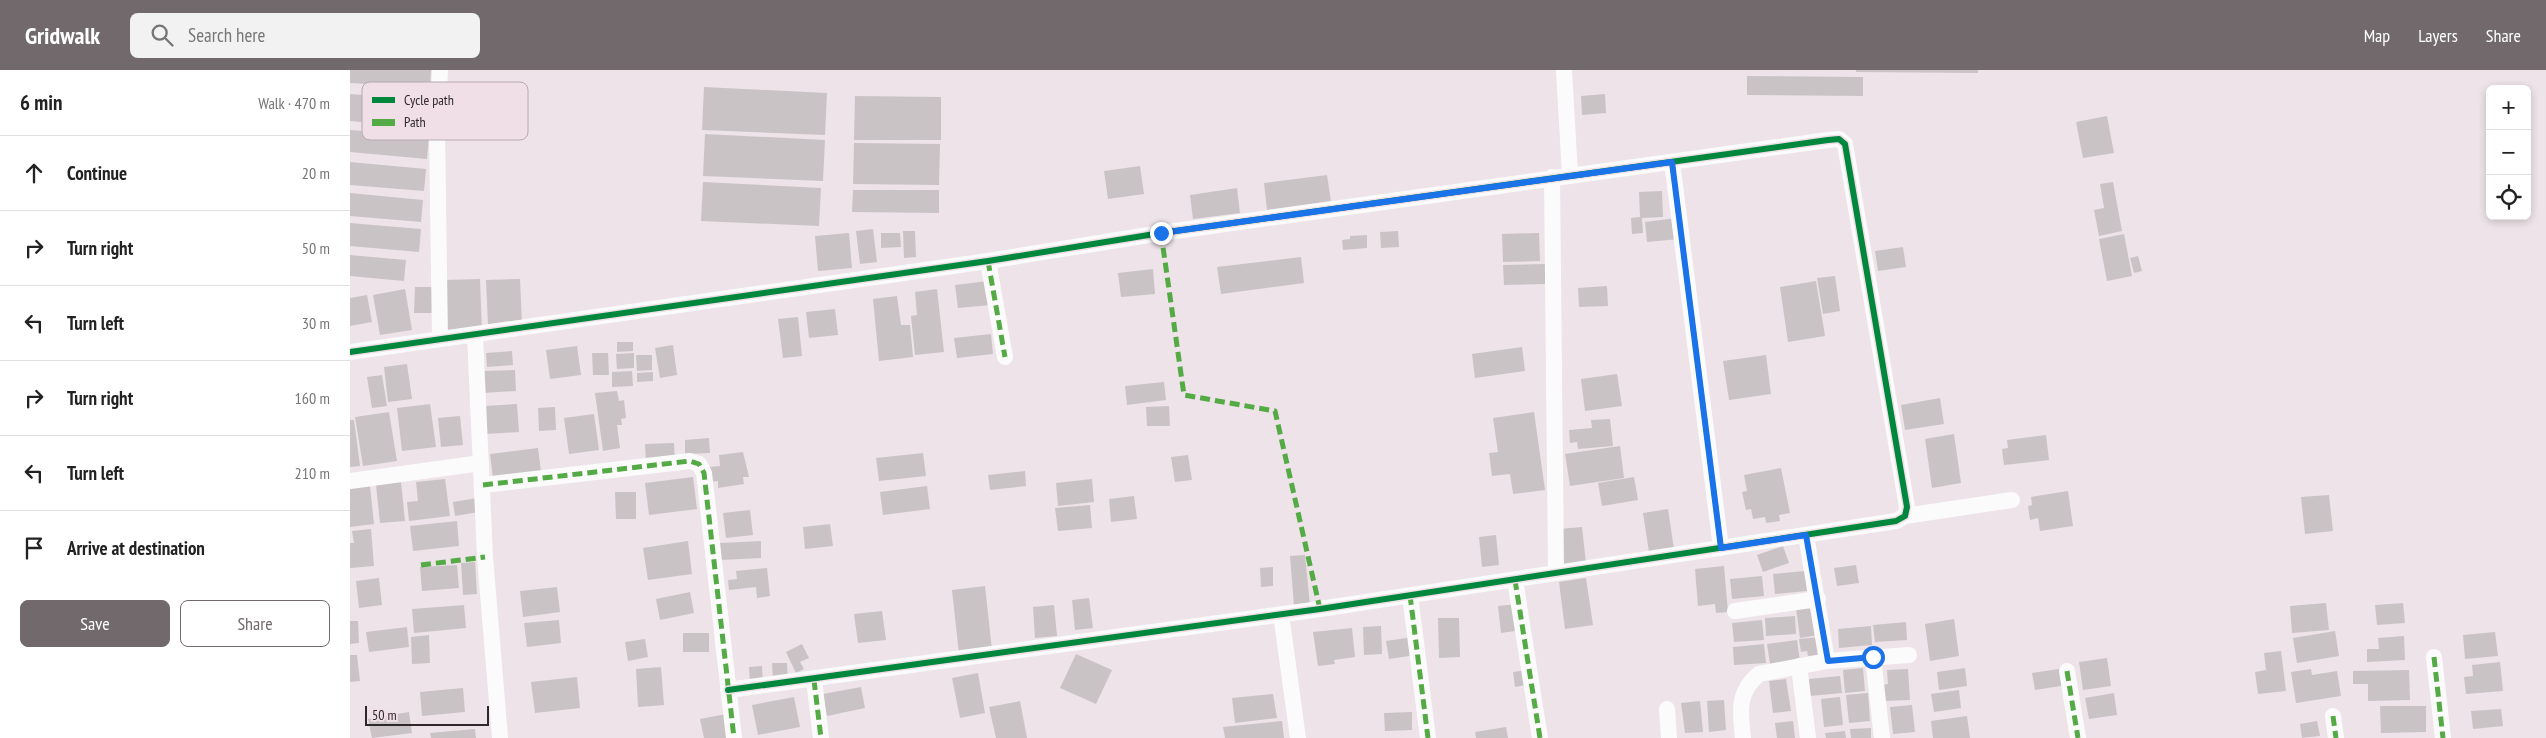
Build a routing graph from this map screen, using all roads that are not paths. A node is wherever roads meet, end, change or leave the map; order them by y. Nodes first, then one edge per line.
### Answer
1 (1564, 70) edge
2 (437, 140) edge
3 (1672, 162) junction
4 (1570, 175) junction
5 (1552, 178) junction
6 (988, 261) junction
7 (475, 335) junction
8 (440, 339) junction
9 (350, 352) edge
10 (1005, 357) dead end
11 (481, 463) junction
12 (350, 481) edge
13 (483, 484) junction
14 (2012, 500) dead end
15 (1905, 516) junction
16 (1806, 535) junction
17 (1721, 548) junction
18 (1556, 571) junction
19 (1515, 580) junction
20 (1410, 595) junction
21 (1818, 599) junction
22 (1735, 611) dead end
23 (1281, 614) junction
24 (1909, 655) dead end
25 (1873, 657) junction
26 (2434, 657) dead end
27 (1828, 661) junction
28 (1799, 666) junction
29 (2067, 671) dead end
30 (814, 680) junction
31 (728, 690) junction
32 (1667, 709) dead end
33 (2333, 716) dead end
34 (500, 738) edge
35 (734, 738) edge
36 (821, 738) edge
37 (1298, 738) edge
38 (1428, 738) edge
39 (1540, 738) edge
40 (1669, 738) edge
41 (1743, 738) edge
42 (1808, 738) edge
43 (1882, 738) edge
44 (2078, 738) edge
45 (2336, 738) edge
46 (2443, 738) edge

1 - 4 street
2 - 8 street
3 - 4 street
3 - 15 street
3 - 17 street
4 - 5 street
5 - 6 street
5 - 18 street
6 - 7 street
6 - 10 street
7 - 8 street
7 - 11 street
8 - 9 street
11 - 12 street
11 - 13 street
13 - 31 street
13 - 34 street
14 - 15 street
15 - 16 street
16 - 17 street
16 - 21 street
17 - 18 street
18 - 19 street
19 - 20 street
19 - 39 street
20 - 23 street
20 - 38 street
21 - 22 street
21 - 27 street
23 - 30 street
23 - 37 street
24 - 25 street
25 - 27 street
25 - 43 street
26 - 46 street
27 - 28 street
28 - 41 street
28 - 42 street
29 - 44 street
30 - 31 street
30 - 36 street
31 - 35 street
32 - 40 street
33 - 45 street

